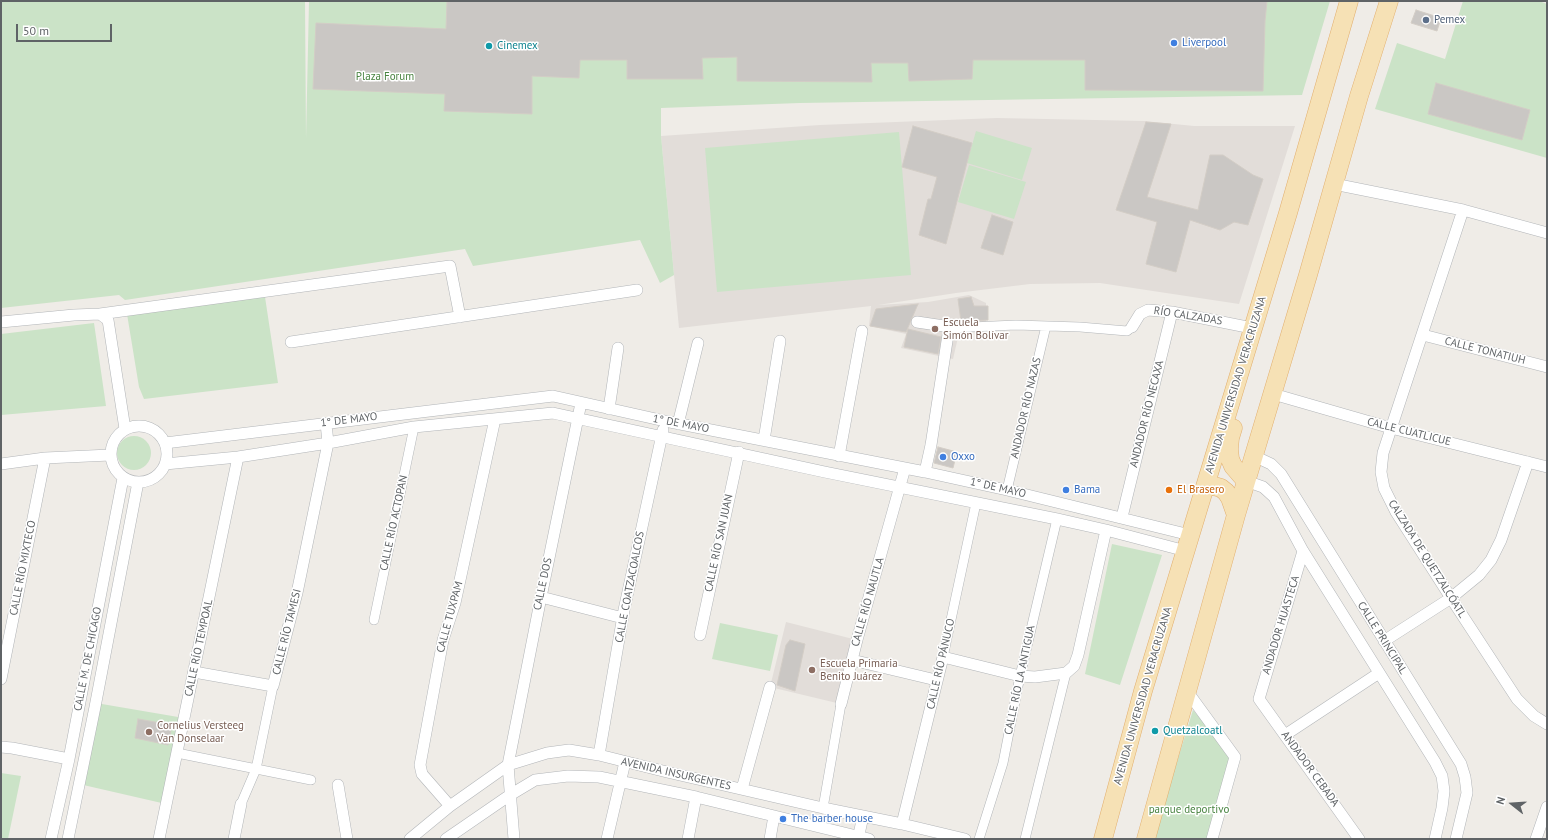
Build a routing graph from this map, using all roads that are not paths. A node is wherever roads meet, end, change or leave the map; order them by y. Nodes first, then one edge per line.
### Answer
1 (1349, 1) edge
2 (1389, 1) edge
3 (1334, 184) junction
4 (1463, 210) junction
5 (1547, 233) edge
6 (637, 290) dead end
7 (1172, 312) junction
8 (100, 314) junction
9 (460, 317) junction
10 (1, 322) edge
11 (917, 322) dead end
12 (1046, 326) junction
13 (946, 327) junction
14 (1132, 327) joint
15 (1252, 328) junction
16 (862, 331) dead end
17 (1423, 335) junction
18 (780, 341) dead end
19 (291, 342) dead end
20 (698, 343) dead end
21 (618, 348) dead end
22 (1547, 367) edge
23 (1273, 394) junction
24 (581, 403) junction
25 (609, 409) junction
26 (495, 419) junction
27 (578, 419) junction
28 (665, 421) junction
29 (326, 423) junction
30 (678, 424) junction
31 (414, 426) junction
32 (1391, 428) junction
33 (125, 429) junction
34 (662, 436) junction
35 (764, 440) junction
36 (165, 443) junction
37 (328, 443) junction
38 (739, 452) junction
39 (110, 455) junction
40 (839, 456) junction
41 (1254, 456) junction
42 (45, 458) junction
43 (238, 458) junction
44 (1528, 462) junction
45 (1, 464) edge
46 (166, 464) junction
47 (1233, 466) junction
48 (1547, 467) edge
49 (905, 468) junction
50 (924, 472) junction
51 (123, 478) junction
52 (1246, 481) junction
53 (138, 482) junction
54 (900, 487) junction
55 (1207, 488) junction
56 (1007, 490) junction
57 (976, 503) junction
58 (1236, 515) junction
59 (1122, 517) junction
60 (1057, 519) junction
61 (1106, 530) junction
62 (1188, 543) junction
63 (1303, 551) junction
64 (541, 597) junction
65 (1450, 598) junction
66 (623, 618) junction
67 (374, 620) dead end
68 (700, 634) dead end
69 (1384, 641) junction
70 (943, 657) junction
71 (852, 660) junction
72 (194, 672) junction
73 (1379, 672) junction
74 (1066, 674) junction
75 (1020, 676) junction
76 (1, 679) edge
77 (936, 680) junction
78 (274, 686) junction
79 (770, 687) dead end
80 (1187, 690) junction
81 (1259, 699) joint
82 (841, 704) joint
83 (1547, 724) edge
84 (1285, 735) junction
85 (1, 747) edge
86 (177, 752) junction
87 (599, 755) junction
88 (69, 759) junction
89 (625, 762) junction
90 (508, 765) junction
91 (256, 769) junction
92 (310, 780) dead end
93 (621, 782) junction
94 (338, 785) dead end
95 (742, 789) junction
96 (510, 795) junction
97 (696, 798) junction
98 (241, 804) joint
99 (450, 806) junction
100 (1547, 807) edge
101 (823, 808) junction
102 (774, 816) junction
103 (863, 816) junction
104 (902, 824) junction
105 (858, 838) edge
106 (51, 839) edge
107 (68, 839) edge
108 (159, 839) edge
109 (234, 839) edge
110 (347, 839) edge
111 (410, 839) edge
112 (446, 839) edge
113 (514, 839) edge
114 (607, 839) edge
115 (688, 839) edge
116 (770, 839) edge
117 (869, 839) edge
118 (965, 839) edge
119 (979, 839) edge
120 (1025, 839) edge
121 (1103, 839) edge
122 (1146, 839) edge
123 (1212, 839) edge
124 (1360, 839) edge
125 (1435, 839) edge
126 (1456, 839) edge
127 (1536, 839) edge

1 - 15 main road, AVENIDA UNIVERSIDAD VERACRUZANA
2 - 3 main road
3 - 4 street
3 - 23 main road
4 - 5 street
4 - 17 street, CALZADA DE QUETZALCÓATL
6 - 9 street
7 - 14 street, RÍO CALZADAS
7 - 15 street, RÍO CALZADAS
7 - 59 street, ANDADOR RÍO NECAXA
8 - 9 street
8 - 10 street
8 - 33 street
9 - 19 street
11 - 13 street
12 - 13 street
12 - 14 street
12 - 56 street, ANDADOR RÍO NAZAS
13 - 50 street
15 - 47 main road
15 - 55 main road, AVENIDA UNIVERSIDAD VERACRUZANA
16 - 40 street
17 - 22 street, CALLE TONATIUH
17 - 32 street, CALZADA DE QUETZALCÓATL
18 - 35 street
20 - 30 street
21 - 25 street
23 - 32 street, CALLE CUATLICUE
23 - 41 main road
24 - 25 street, 1° DE MAYO
24 - 27 street, CALLE DOS
24 - 29 street, 1° DE MAYO
25 - 28 street, 1° DE MAYO
26 - 27 street, 1° DE MAYO
26 - 31 street, 1° DE MAYO
26 - 99 street, CALLE TUXPAM
27 - 34 street, 1° DE MAYO
27 - 64 street, CALLE DOS
28 - 30 street, 1° DE MAYO
28 - 34 street, CALLE COATZACOALCOS
29 - 36 street, 1° DE MAYO
29 - 37 street, CALLE RÍO TAMESI
30 - 35 street, 1° DE MAYO
31 - 37 street, 1° DE MAYO
31 - 67 street, CALLE RÍO ACTOPAN
32 - 44 street, CALLE CUATLICUE
32 - 65 street, CALZADA DE QUETZALCÓATL
33 - 36 street
33 - 39 street
34 - 38 street, 1° DE MAYO
34 - 66 street, CALLE COATZACOALCOS
35 - 40 street, 1° DE MAYO
36 - 46 street
37 - 43 street, 1° DE MAYO
37 - 78 street, CALLE RÍO TAMESI
38 - 54 street, 1° DE MAYO
38 - 68 street, CALLE RÍO SAN JUAN
39 - 42 street
39 - 51 street
40 - 49 street, 1° DE MAYO
41 - 47 main road
41 - 52 main road
41 - 69 street, CALLE PRINCIPAL
42 - 45 street
42 - 76 street, CALLE RÍO MIXTECO
43 - 46 street, 1° DE MAYO
43 - 72 street, CALLE RÍO TEMPOAL
44 - 48 street, CALLE CUATLICUE
44 - 65 street
46 - 53 street
47 - 52 main road
47 - 55 main road
49 - 50 street, 1° DE MAYO
49 - 54 street, CALLE RÍO NAUTLA
50 - 56 street, 1° DE MAYO
51 - 53 street
51 - 88 street, CALLE M. DE CHICAGO
52 - 58 main road
52 - 63 street, CALLE PRINCIPAL
53 - 107 street, CALLE M. DE CHICAGO
54 - 57 street, 1° DE MAYO
54 - 71 street, CALLE RÍO NAUTLA
55 - 58 main road
55 - 62 main road, AVENIDA UNIVERSIDAD VERACRUZANA
56 - 59 street, 1° DE MAYO
57 - 60 street, 1° DE MAYO
57 - 70 street, CALLE RÍO PÁNUCO
58 - 80 main road
59 - 62 street, 1° DE MAYO
60 - 61 street, 1° DE MAYO
60 - 75 street, CALLE RÍO LA ANTIGUA
61 - 62 street, 1° DE MAYO
61 - 74 street
62 - 121 main road, AVENIDA UNIVERSIDAD VERACRUZANA
63 - 73 street, CALLE PRINCIPAL
63 - 81 street, ANDADOR HUASTECA
64 - 66 street
64 - 90 street, CALLE DOS
65 - 69 street
65 - 83 street, CALZADA DE QUETZALCÓATL
66 - 87 street, CALLE COATZACOALCOS
69 - 126 street, CALLE PRINCIPAL
70 - 75 street
70 - 77 street, CALLE RÍO PÁNUCO
71 - 77 street
71 - 82 street, CALLE RÍO NAUTLA
72 - 78 street
72 - 86 street, CALLE RÍO TEMPOAL
73 - 84 street
73 - 125 street, CALLE PRINCIPAL
74 - 75 street
74 - 120 street
75 - 119 street, CALLE RÍO LA ANTIGUA
77 - 104 street, CALLE RÍO PÁNUCO
78 - 91 street, CALLE RÍO TAMESI
79 - 95 street
80 - 122 main road
80 - 123 street
81 - 84 street, ANDADOR CEBADA
82 - 101 street, CALLE RÍO NAUTLA
84 - 124 street, ANDADOR CEBADA
85 - 88 street
86 - 91 street
86 - 108 street, CALLE RÍO TEMPOAL
87 - 89 street, AVENIDA INSURGENTES
87 - 90 street, AVENIDA INSURGENTES
88 - 106 street, CALLE M. DE CHICAGO
89 - 93 street
89 - 95 street, AVENIDA INSURGENTES
90 - 96 street, CALLE DOS
90 - 99 street, AVENIDA INSURGENTES
91 - 92 street
91 - 98 street, CALLE RÍO TAMESI
93 - 96 street, AVENIDA INSURGENTES
93 - 97 street, AVENIDA INSURGENTES
93 - 114 street
94 - 110 street
95 - 101 street, AVENIDA INSURGENTES
96 - 112 street, AVENIDA INSURGENTES
96 - 113 street, CALLE DOS
97 - 102 street, AVENIDA INSURGENTES
97 - 115 street
98 - 109 street, CALLE RÍO TAMESI
99 - 111 street, AVENIDA INSURGENTES
100 - 127 street
101 - 103 street, AVENIDA INSURGENTES
102 - 105 street, AVENIDA INSURGENTES
102 - 116 street
103 - 104 street, AVENIDA INSURGENTES
103 - 105 street
104 - 118 street, AVENIDA INSURGENTES
105 - 117 street, AVENIDA INSURGENTES

